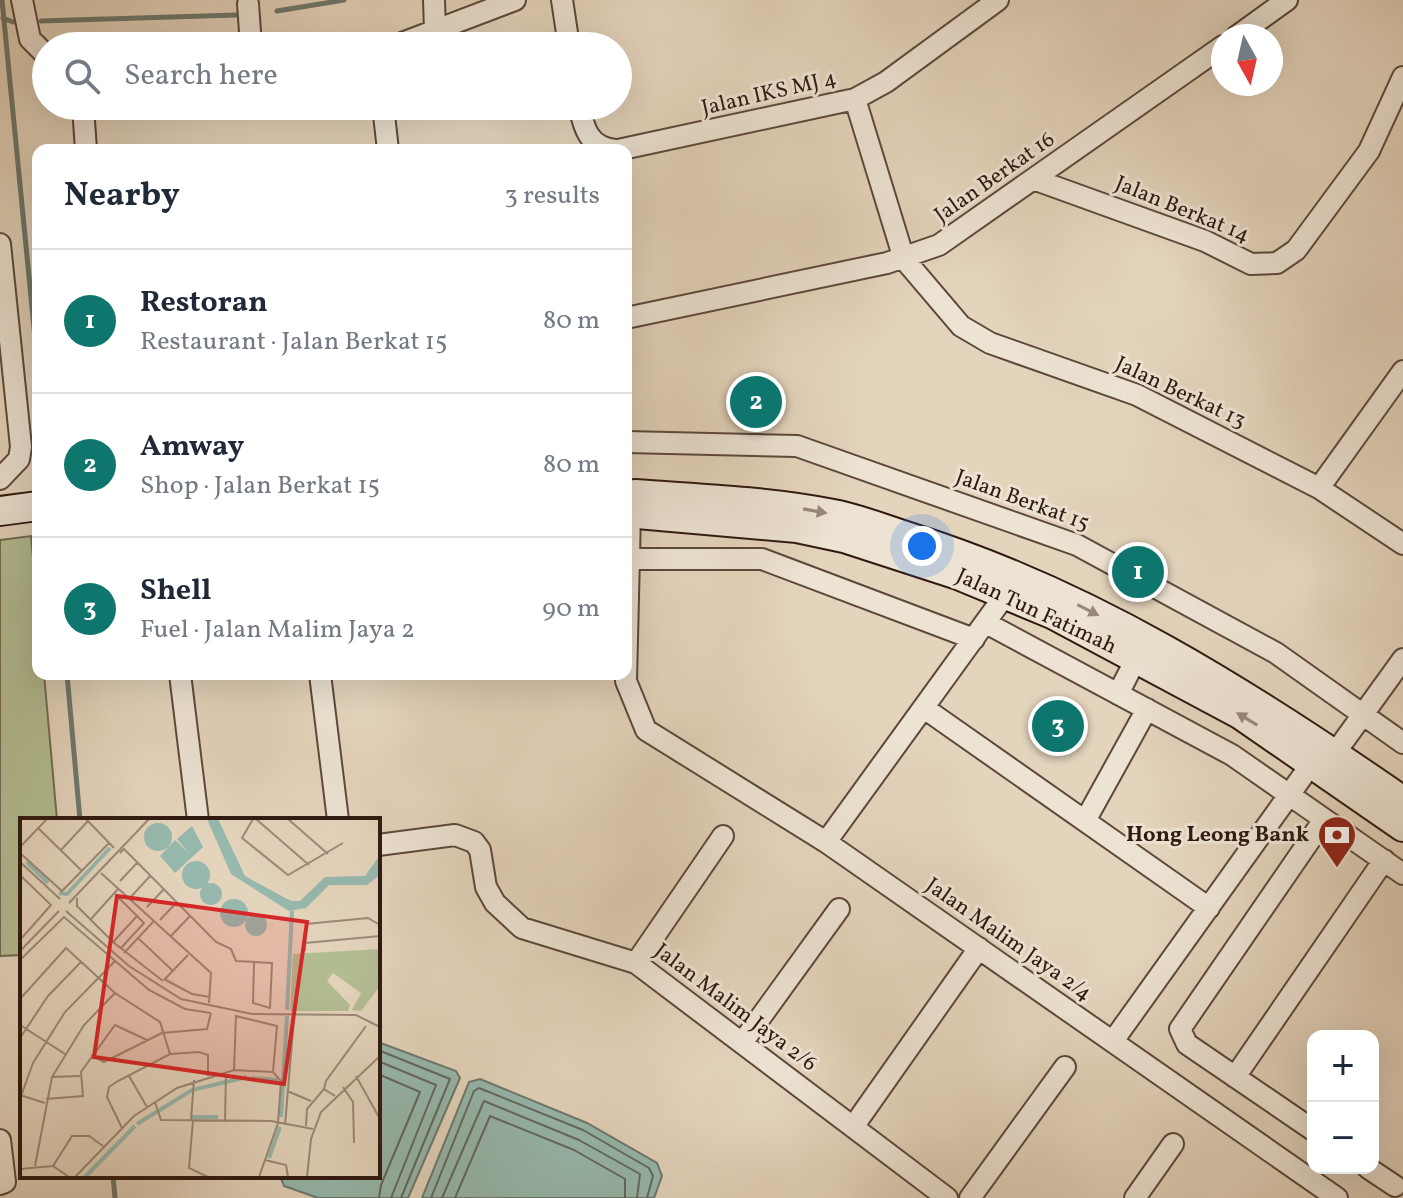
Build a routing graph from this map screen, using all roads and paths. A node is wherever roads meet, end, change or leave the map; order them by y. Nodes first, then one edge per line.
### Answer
1 (22, 0) edge
2 (434, 0) edge
3 (515, 0) edge
4 (562, 0) edge
5 (998, 0) edge
6 (1287, 0) edge
7 (248, 4) dead end
8 (1254, 24) edge
9 (435, 31) joint
10 (250, 32) edge
11 (567, 32) edge
12 (32, 41) edge
13 (1211, 55) edge
14 (1403, 77) edge
15 (855, 99) junction
16 (84, 120) edge
17 (385, 120) edge
18 (582, 120) edge
19 (86, 144) edge
20 (387, 144) edge
21 (596, 144) edge
22 (632, 147) edge
23 (1036, 180) junction
24 (0, 244) edge
25 (904, 259) junction
26 (632, 317) edge
27 (1403, 371) edge
28 (632, 442) edge
29 (0, 479) edge
30 (1319, 488) junction
31 (632, 507) edge
32 (26, 514) edge
33 (0, 527) edge
34 (1403, 544) edge
35 (632, 559) edge
36 (1012, 586) junction
37 (980, 631) junction
38 (1136, 659) junction
39 (1403, 659) edge
40 (181, 680) edge
41 (321, 680) edge
42 (626, 680) edge
43 (1118, 694) junction
44 (924, 708) junction
45 (1147, 709) junction
46 (1361, 715) junction
47 (1403, 743) edge
48 (1323, 758) junction
49 (1289, 796) junction
50 (1403, 801) edge
51 (198, 818) edge
52 (338, 818) edge
53 (1085, 821) junction
54 (1323, 821) junction
55 (1403, 827) edge
56 (723, 836) dead end
57 (826, 842) junction
58 (380, 845) edge
59 (1384, 860) junction
60 (1403, 874) edge
61 (1209, 908) junction
62 (839, 909) dead end
63 (979, 948) junction
64 (636, 963) junction
65 (1113, 1041) junction
66 (742, 1043) junction
67 (1065, 1067) dead end
68 (1235, 1077) junction
69 (1307, 1126) edge
70 (853, 1127) junction
71 (0, 1140) edge
72 (1173, 1144) dead end
73 (1377, 1174) edge
74 (2, 1183) edge
75 (1395, 1186) dead end
76 (1311, 1191) edge
77 (947, 1198) edge
78 (970, 1198) edge
79 (1135, 1198) edge
80 (1337, 1198) edge

1 - 12 street
2 - 9 street
3 - 9 street
4 - 11 street
5 - 15 street, Jalan IKS MJ 4
6 - 8 street
7 - 10 street
13 - 23 street, Jalan Berkat 16
14 - 23 street, Jalan Berkat 14
15 - 22 street, Jalan IKS MJ 4
15 - 25 street
16 - 19 street
17 - 20 street
18 - 21 street, Jalan IKS MJ 4
23 - 25 street, Jalan Berkat 16
24 - 29 street
25 - 26 street, Jalan Berkat 16
25 - 30 street, Jalan Berkat 13
27 - 30 street
28 - 46 street, Jalan Berkat 15
30 - 34 street, Jalan Berkat 13
31 - 36 main road, Jalan Tun Fatimah
32 - 33 main road
35 - 37 street
36 - 37 street
36 - 38 main road, Jalan Tun Fatimah
36 -> 48 main road, Jalan Tun Fatimah
37 - 43 street
37 - 44 street
38 - 43 street
48 -> 38 main road, Jalan Tun Fatimah
39 - 46 street
40 - 51 street
41 - 52 street
42 - 57 street, Jalan Malim Jaya 2/4
43 - 45 street
44 - 53 street
44 - 57 street
45 - 49 street
45 - 53 street
46 - 47 street, Jalan Berkat 15
46 - 48 street
48 - 49 street
48 - 50 main road, Jalan Tun Fatimah
48 - 55 main road, Jalan Tun Fatimah
49 - 54 street
49 - 61 street
53 - 61 street
54 - 59 street
54 - 68 street
56 - 64 street
57 - 63 street, Jalan Malim Jaya 2/4
58 - 64 street, Jalan Malim Jaya 2/6
59 - 60 street
59 - 68 street
61 - 65 street
62 - 66 street
63 - 65 street, Jalan Malim Jaya 2/4
63 - 70 street
64 - 66 street, Jalan Malim Jaya 2/6
65 - 76 street, Jalan Malim Jaya 2/4
66 - 70 street, Jalan Malim Jaya 2/6
67 - 78 street
68 - 69 street
70 - 77 street, Jalan Malim Jaya 2/6
71 - 74 street
72 - 79 street
73 - 75 street
76 - 80 street, Jalan Malim Jaya 2/4

